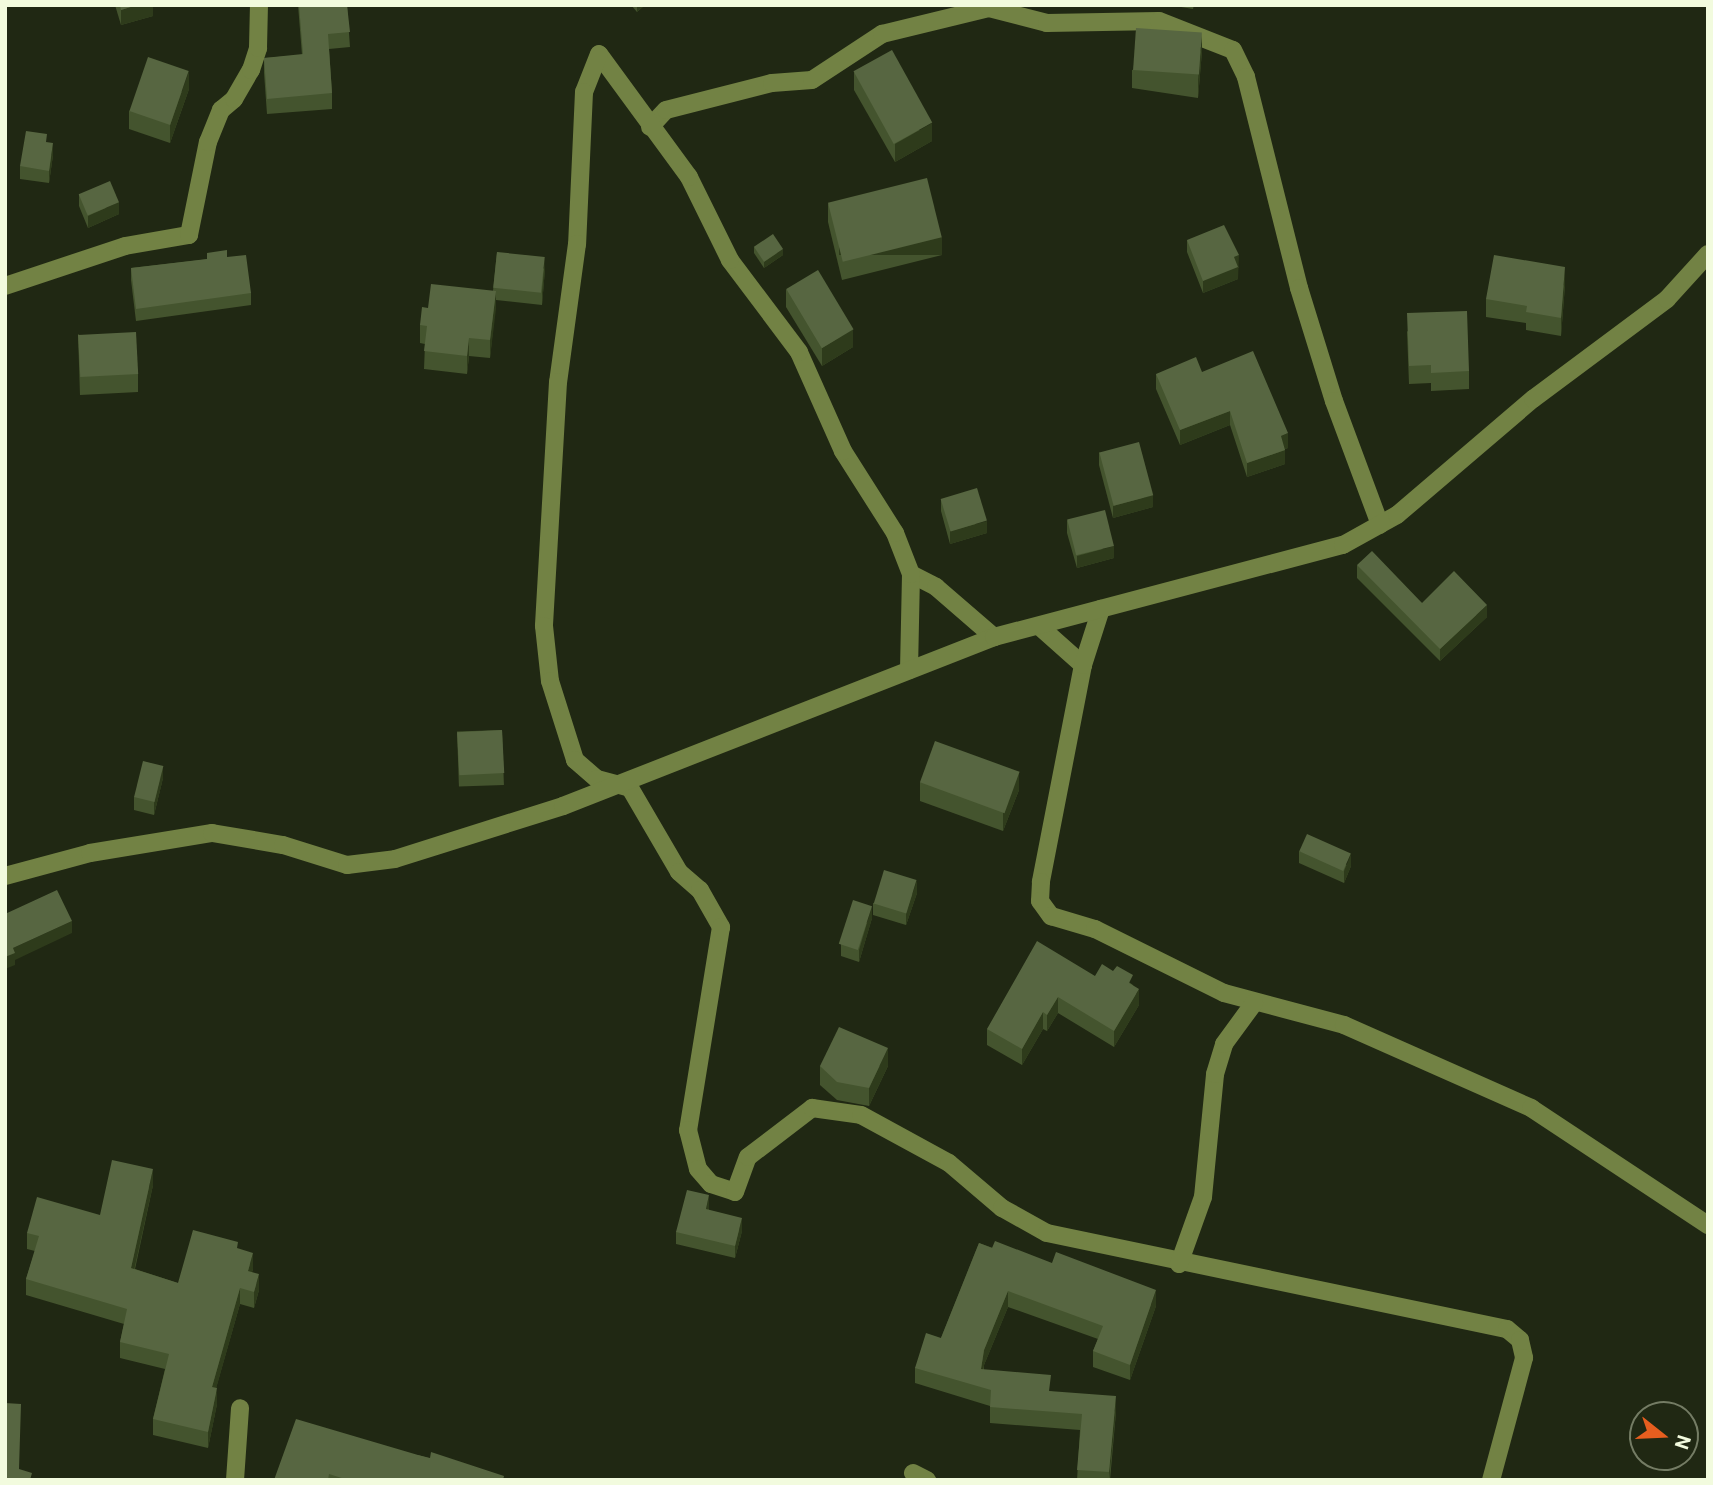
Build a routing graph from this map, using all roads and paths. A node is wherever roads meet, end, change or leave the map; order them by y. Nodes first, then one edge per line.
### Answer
1 (259, 5) edge
2 (650, 127) junction
3 (1708, 254) edge
4 (5, 286) edge
5 (1380, 525) junction
6 (911, 575) junction
7 (1101, 609) junction
8 (1040, 626) junction
9 (994, 637) junction
10 (1083, 665) junction
11 (909, 670) junction
12 (619, 785) junction
13 (5, 876) edge
14 (1254, 1003) junction
15 (1708, 1225) edge
16 (1179, 1264) junction
17 (240, 1408) dead end
18 (235, 1480) edge
19 (1491, 1480) edge

1 - 4 street
2 - 5 street
2 - 6 street
2 - 12 street
3 - 5 street
5 - 7 street
6 - 9 street
6 - 11 street
7 - 8 street
7 - 10 street
8 - 9 street
8 - 10 street
9 - 11 street
10 - 14 street
11 - 12 street
12 - 13 street
12 - 16 street
14 - 15 street
14 - 16 street
16 - 19 street
17 - 18 street

